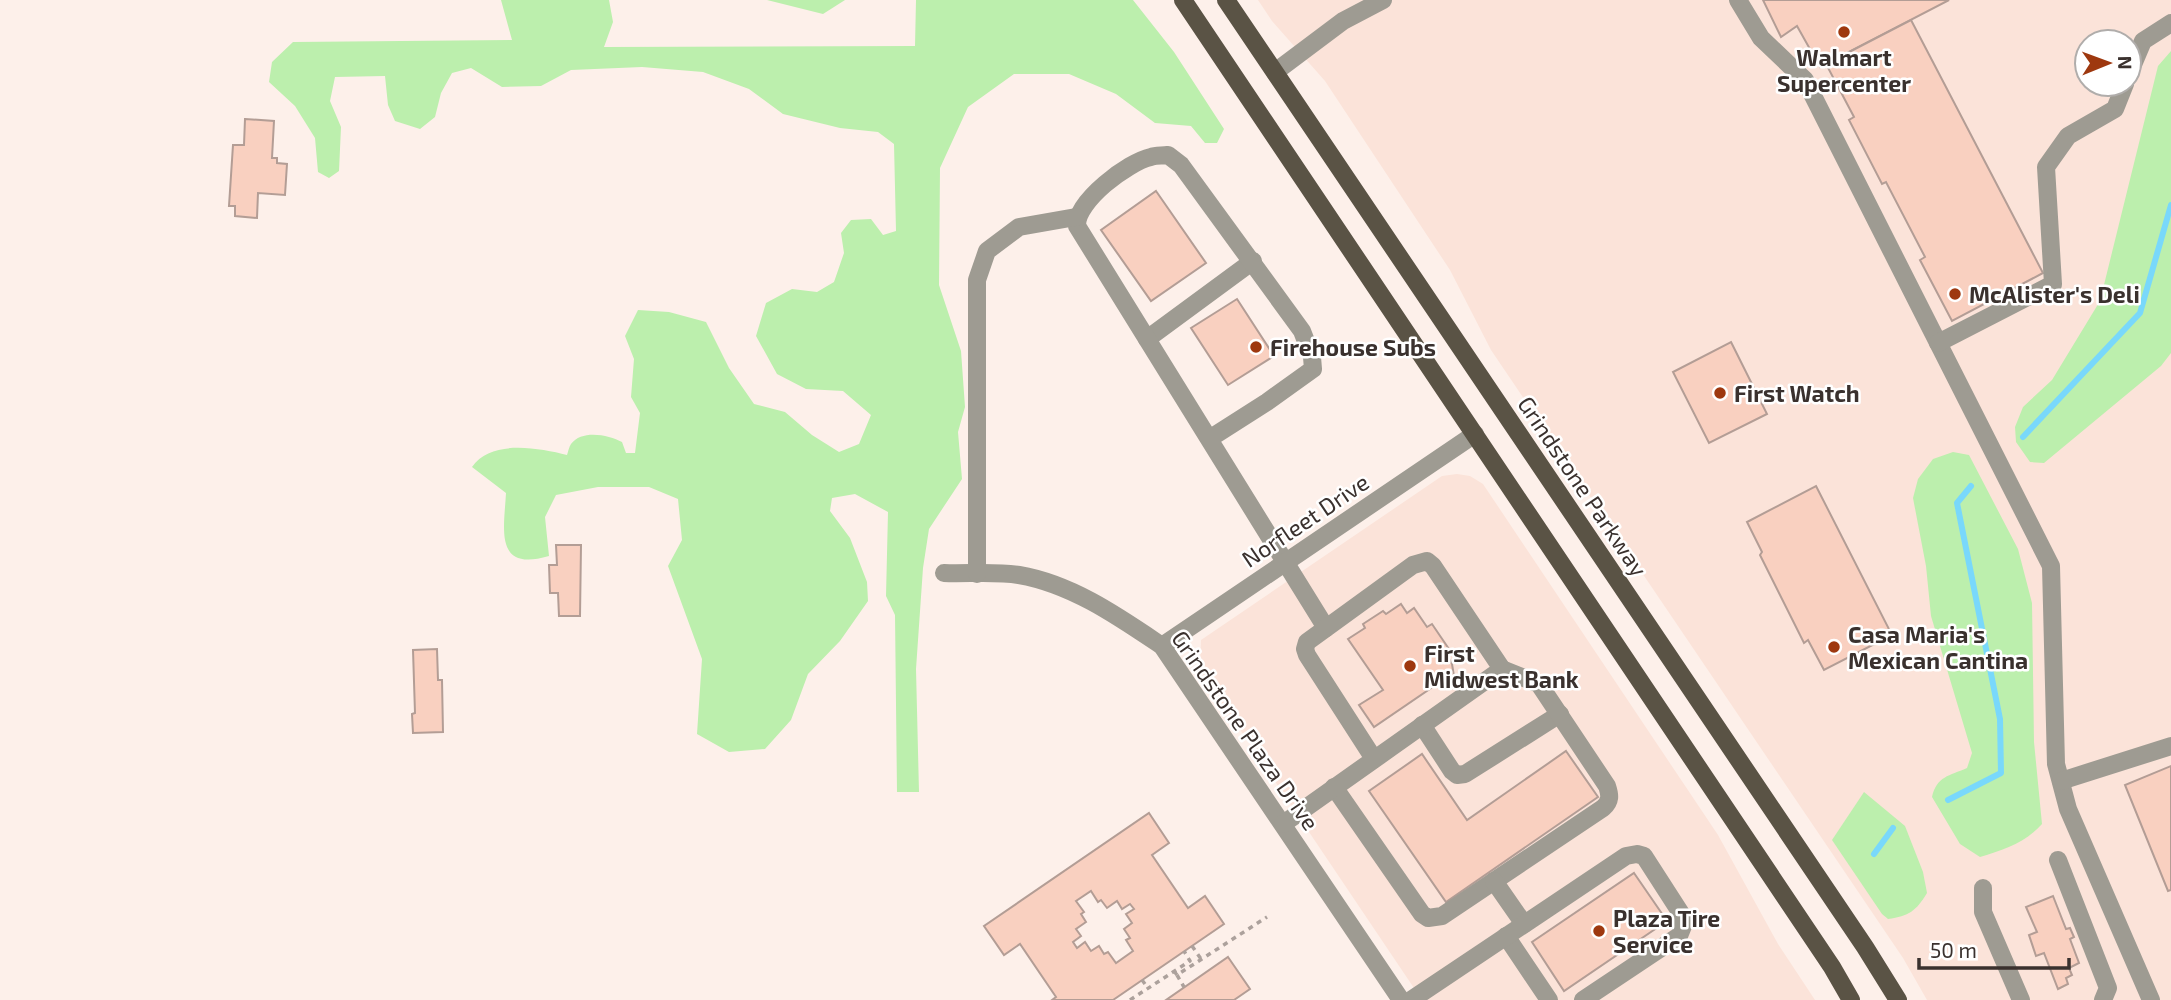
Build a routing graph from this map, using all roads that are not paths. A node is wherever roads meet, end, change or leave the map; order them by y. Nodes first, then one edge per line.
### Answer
1 (1183, 0) edge
2 (1226, 0) edge
3 (1383, 0) edge
4 (1738, 0) edge
5 (2171, 23) edge
6 (2143, 41) edge
7 (1275, 72) junction
8 (2119, 98) edge
9 (1076, 217) junction
10 (1253, 261) junction
11 (1147, 339) junction
12 (1938, 343) junction
13 (1475, 434) junction
14 (1209, 439) junction
15 (1285, 563) junction
16 (944, 573) dead end
17 (976, 574) junction
18 (1326, 628) junction
19 (1162, 646) junction
20 (1502, 669) junction
21 (1560, 714) junction
22 (1422, 725) junction
23 (2171, 747) edge
24 (1374, 759) junction
25 (2061, 781) junction
26 (1334, 787) junction
27 (1283, 824) junction
28 (2058, 860) dead end
29 (1494, 881) junction
30 (1983, 888) dead end
31 (1524, 924) junction
32 (1506, 936) junction
33 (1401, 1000) edge
34 (1411, 1000) edge
35 (1549, 1000) edge
36 (1583, 1000) edge
37 (1852, 1000) edge
38 (1898, 1000) edge
39 (2021, 1000) edge
40 (2103, 1000) edge
41 (2151, 1000) edge

1 - 13 main road
2 - 7 main road, Grindstone Parkway
3 - 7 street
4 - 12 street
5 - 6 street
7 - 38 main road, Grindstone Parkway
8 - 12 street
9 - 10 street
9 - 11 street
9 - 17 street
10 - 11 street
10 - 14 street
11 - 14 street
12 - 25 street
13 - 15 street, Norfleet Drive
13 - 37 main road
14 - 15 street
15 - 18 street
15 - 19 street, Norfleet Drive
16 - 17 street, Grindstone Plaza Drive
17 - 19 street, Grindstone Plaza Drive
18 - 20 street
18 - 24 street
19 - 27 street, Grindstone Plaza Drive
20 - 21 street
20 - 22 street
21 - 22 street
21 - 29 street
22 - 24 street
23 - 25 street
24 - 26 street
25 - 41 street
26 - 27 street
26 - 29 street
27 - 33 street, Grindstone Plaza Drive
28 - 40 street
29 - 31 street
30 - 39 street
31 - 32 street
31 - 36 street
32 - 34 street
32 - 35 street

